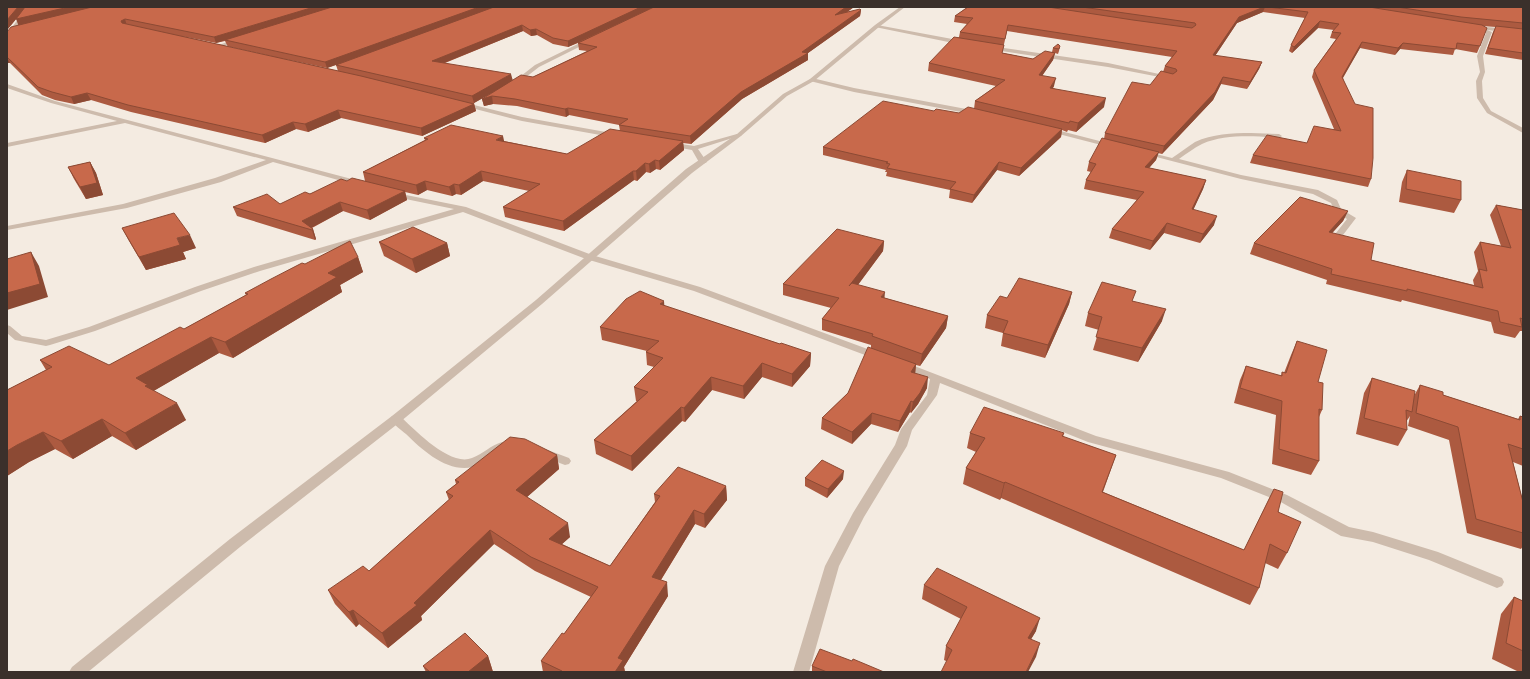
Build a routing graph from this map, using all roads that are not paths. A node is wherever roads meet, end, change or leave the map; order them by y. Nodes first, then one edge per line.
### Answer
1 (29, 7) edge
2 (904, 7) edge
3 (7, 22) edge
4 (16, 23) junction
5 (877, 26) junction
6 (18, 29) edge
7 (11, 31) junction
8 (1523, 32) edge
9 (246, 37) edge
10 (7, 38) edge
11 (594, 38) edge
12 (971, 44) edge
13 (208, 45) edge
14 (216, 46) junction
15 (984, 46) edge
16 (231, 50) edge
17 (1171, 78) edge
18 (812, 80) junction
19 (7, 86) edge
20 (508, 88) edge
21 (453, 102) edge
22 (482, 103) edge
23 (475, 107) junction
24 (983, 115) edge
25 (126, 121) junction
26 (1040, 128) edge
27 (1523, 131) edge
28 (739, 135) junction
29 (623, 136) edge
30 (1279, 136) edge
31 (654, 142) edge
32 (7, 145) edge
33 (1118, 147) edge
34 (694, 148) junction
35 (1139, 152) edge
36 (274, 160) junction
37 (1173, 160) junction
38 (703, 162) junction
39 (368, 187) edge
40 (390, 193) edge
41 (463, 209) junction
42 (7, 228) edge
43 (1340, 233) edge
44 (589, 257) junction
45 (7, 328) edge
46 (936, 377) junction
47 (396, 419) junction
48 (516, 447) edge
49 (531, 448) edge
50 (565, 461) dead end
51 (1497, 582) dead end
52 (77, 672) edge
53 (801, 672) edge

1 - 4 street
2 - 5 street
3 - 4 street
4 - 7 street
5 - 12 street
5 - 18 street
6 - 7 street
7 - 10 street
8 - 27 street
9 - 14 street
11 - 20 street
13 - 14 street
14 - 16 street
15 - 17 street
18 - 24 street
18 - 28 street
19 - 25 street
21 - 23 street
22 - 23 street
23 - 29 street
25 - 32 street
25 - 36 street
26 - 33 street
28 - 34 street
28 - 38 street
30 - 37 street
31 - 34 street
34 - 38 street
35 - 37 street
36 - 39 street
36 - 42 street
37 - 43 street
38 - 44 street
40 - 41 street
41 - 44 street
41 - 45 street
44 - 46 street
44 - 47 street
46 - 51 street
46 - 53 street
47 - 48 street
47 - 52 street
49 - 50 street

